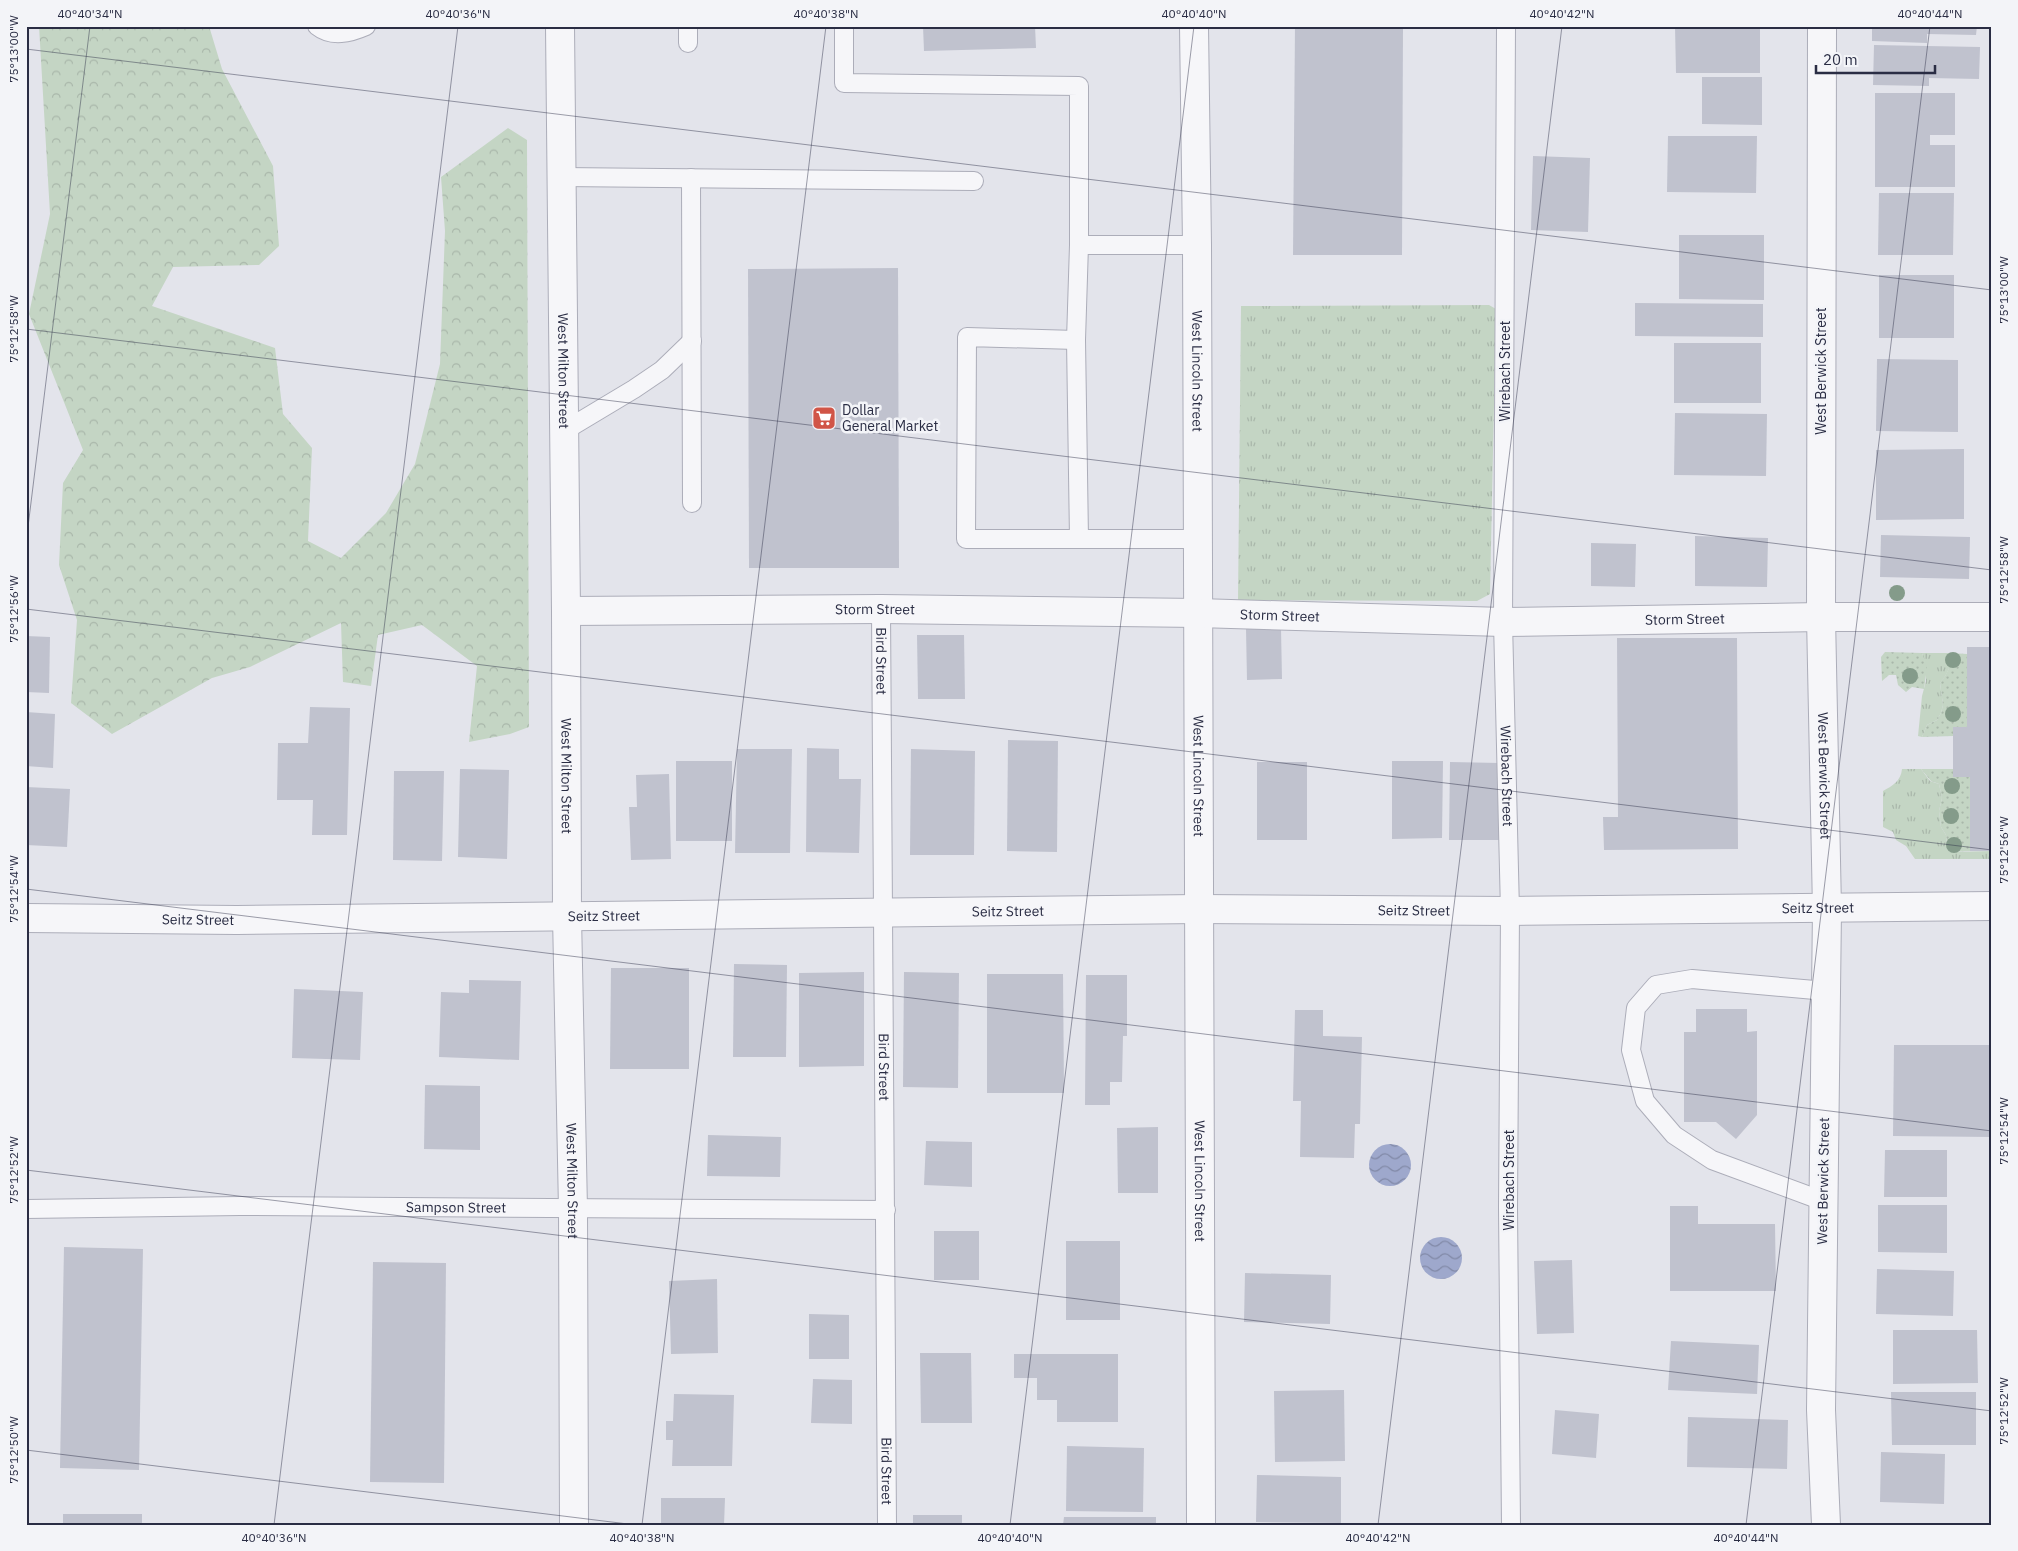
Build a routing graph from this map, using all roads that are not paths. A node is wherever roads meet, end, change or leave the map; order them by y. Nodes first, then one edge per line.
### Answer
1 (366, 26) edge
2 (560, 26) edge
3 (844, 26) edge
4 (1194, 26) edge
5 (1506, 26) edge
6 (1822, 26) edge
7 (320, 29) edge
8 (562, 177) junction
9 (691, 178) junction
10 (974, 182) dead end
11 (1079, 245) junction
12 (1197, 245) junction
13 (1076, 340) junction
14 (692, 341) junction
15 (564, 431) junction
16 (692, 503) dead end
17 (1079, 539) junction
18 (1198, 539) junction
19 (881, 609) junction
20 (566, 611) junction
21 (1198, 613) junction
22 (1821, 617) junction
23 (1992, 617) edge
24 (1503, 622) junction
25 (1992, 906) edge
26 (1198, 909) junction
27 (1827, 909) junction
28 (1510, 910) junction
29 (882, 913) junction
30 (567, 916) junction
31 (26, 918) edge
32 (1826, 991) junction
33 (1823, 1201) junction
34 (26, 1209) edge
35 (572, 1209) junction
36 (886, 1210) junction
37 (574, 1525) edge
38 (887, 1525) edge
39 (1201, 1525) edge
40 (1511, 1525) edge
41 (1826, 1525) edge

1 - 7 lane
2 - 8 street, West Milton Street
3 - 11 lane
4 - 12 street, West Lincoln Street
5 - 24 lane, Wirebach Street
6 - 22 street, West Berwick Street
8 - 9 lane
8 - 15 street, West Milton Street
9 - 10 lane
9 - 14 lane
11 - 12 lane
11 - 13 lane
12 - 18 street, West Lincoln Street
13 - 17 lane
13 - 17 lane
14 - 15 lane
14 - 16 lane
15 - 20 street, West Milton Street
17 - 18 lane
18 - 21 street, West Lincoln Street
19 - 20 street, Storm Street
19 - 21 street, Storm Street
19 - 29 lane, Bird Street
20 - 30 street, West Milton Street
21 - 24 street, Storm Street
21 - 26 street, West Lincoln Street
22 - 23 street, Storm Street
22 - 24 street, Storm Street
22 - 27 street, West Berwick Street
24 - 28 lane, Wirebach Street
25 - 27 street, Seitz Street
26 - 28 street, Seitz Street
26 - 29 street, Seitz Street
26 - 39 street, West Lincoln Street
27 - 28 street, Seitz Street
27 - 32 street, West Berwick Street
28 - 40 lane, Wirebach Street
29 - 30 street, Seitz Street
29 - 36 lane, Bird Street
30 - 31 street, Seitz Street
30 - 35 street, West Milton Street
32 - 33 street, West Berwick Street
32 - 33 lane
33 - 41 street, West Berwick Street
34 - 35 lane, Sampson Street
35 - 36 lane, Sampson Street
35 - 37 street, West Milton Street
36 - 38 lane, Bird Street

